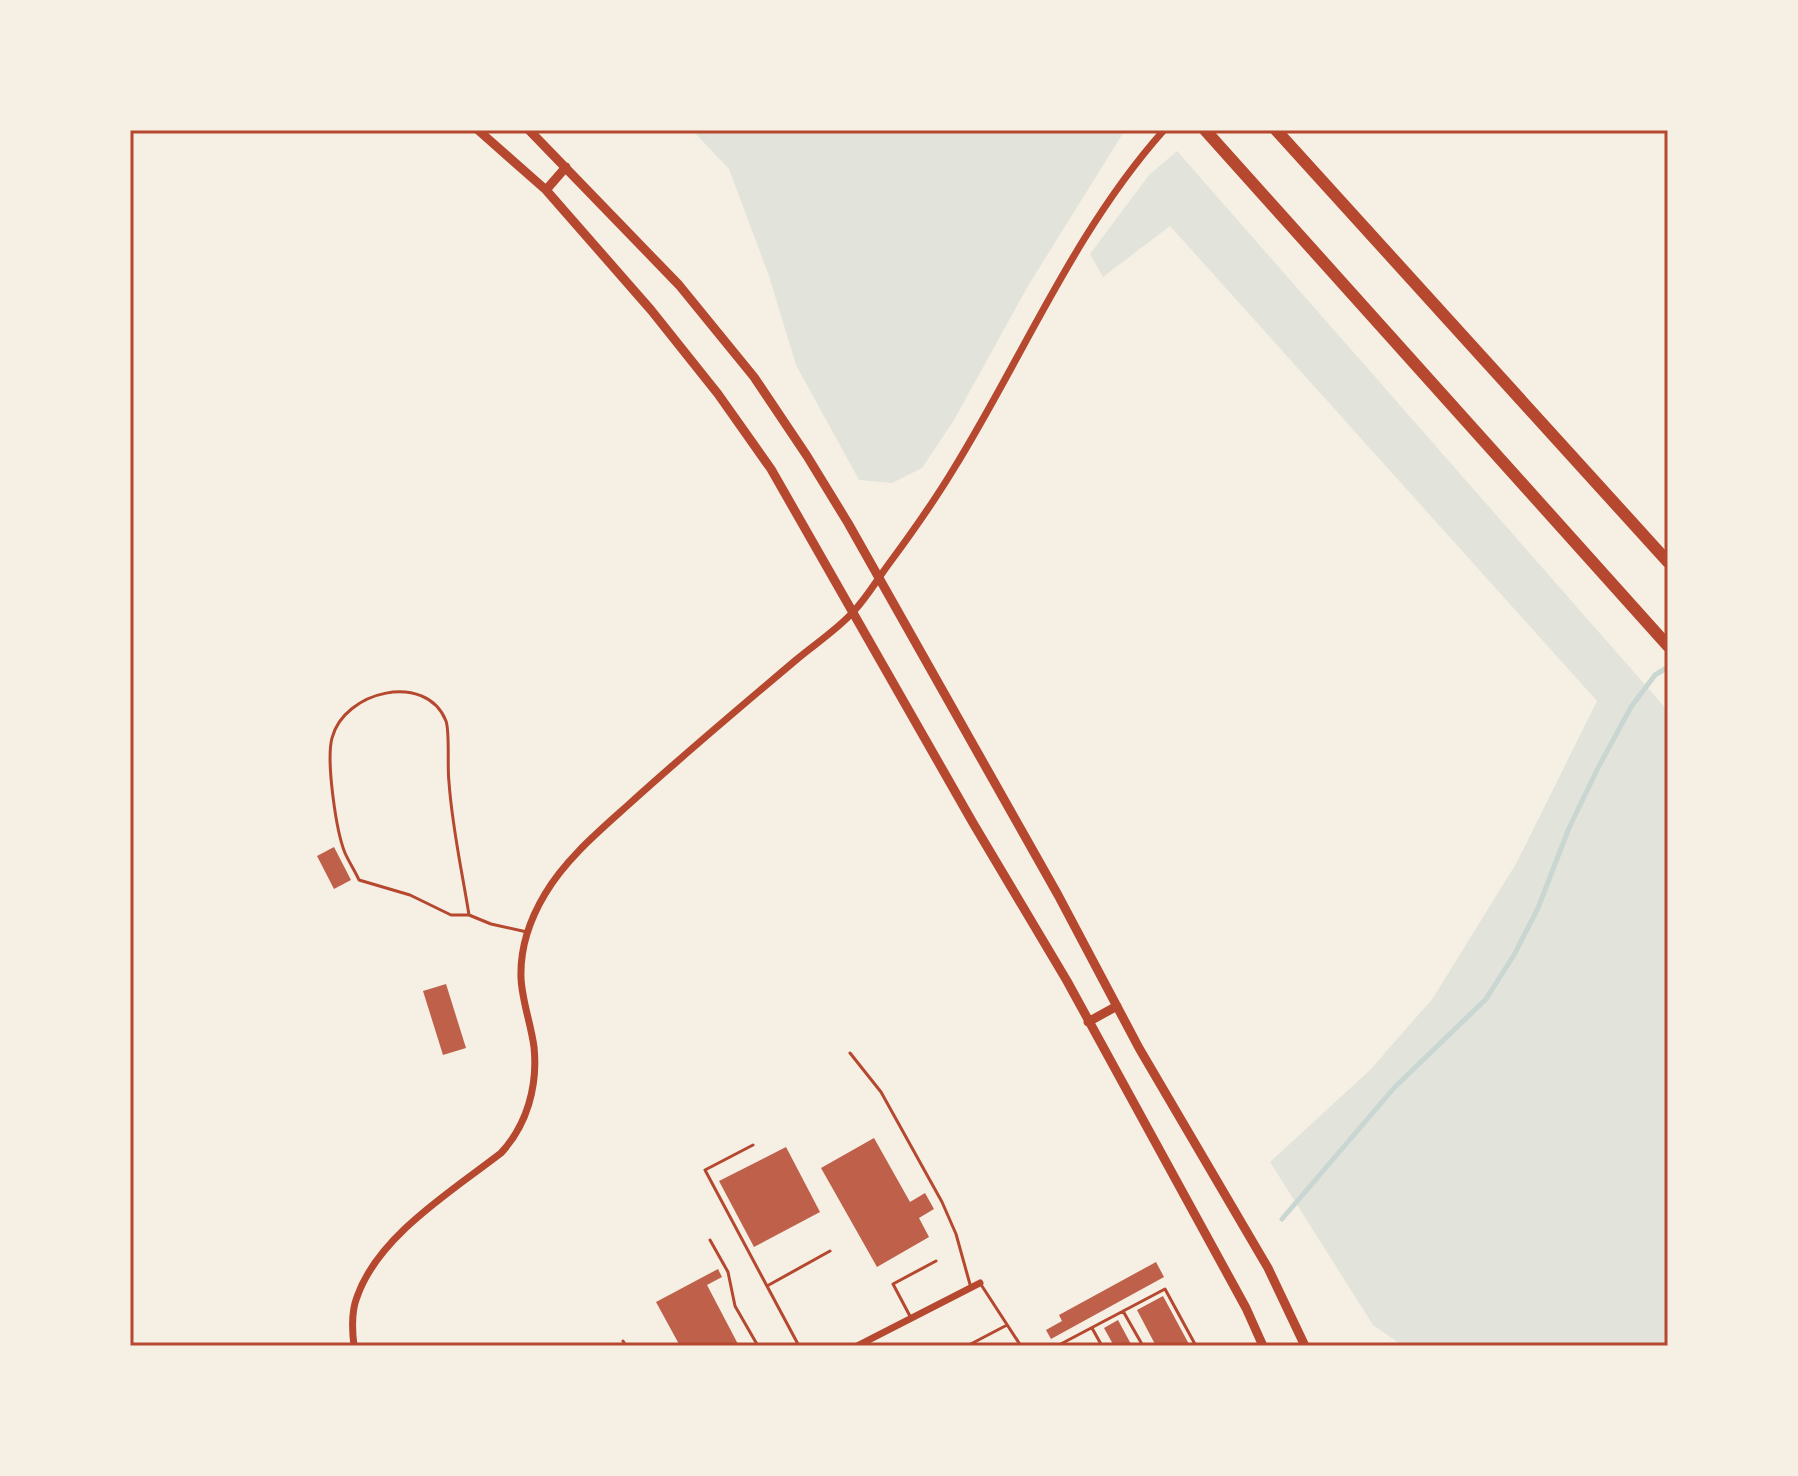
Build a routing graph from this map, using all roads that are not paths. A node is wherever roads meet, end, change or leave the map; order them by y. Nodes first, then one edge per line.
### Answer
1 (478, 130) edge
2 (529, 130) edge
3 (1164, 130) edge
4 (1205, 130) edge
5 (1276, 130) edge
6 (566, 167) junction
7 (546, 190) junction
8 (1668, 562) edge
9 (879, 577) junction
10 (854, 612) junction
11 (1668, 646) edge
12 (469, 915) junction
13 (527, 932) junction
14 (1117, 1006) junction
15 (1088, 1022) junction
16 (850, 1053) dead end
17 (753, 1145) dead end
18 (710, 1240) dead end
19 (830, 1251) dead end
20 (936, 1261) dead end
21 (980, 1283) joint
22 (767, 1286) junction
23 (971, 1288) junction
24 (1123, 1311) junction
25 (911, 1318) junction
26 (1007, 1325) junction
27 (1091, 1328) junction
28 (354, 1346) edge
29 (758, 1346) edge
30 (799, 1346) edge
31 (857, 1346) edge
32 (969, 1346) edge
33 (1021, 1346) edge
34 (1059, 1346) edge
35 (1102, 1346) edge
36 (1143, 1346) edge
37 (1196, 1346) edge
38 (1263, 1346) edge
39 (1305, 1346) edge

1 - 7 main road
2 - 6 main road
3 - 9 street
4 - 11 highway
5 - 8 highway
6 - 7 main road
6 - 9 main road
7 - 10 main road
9 - 10 street
9 - 14 main road
10 - 13 street
10 - 15 main road
12 - 12 lane
12 - 13 lane
13 - 28 street
14 - 15 main road
14 - 39 main road
15 - 38 main road
16 - 23 lane
17 - 22 lane
18 - 29 lane
19 - 22 lane
20 - 25 lane
21 - 23 street
21 - 26 lane
22 - 30 lane
23 - 25 street
24 - 27 lane
24 - 36 lane
24 - 37 lane
25 - 31 street
26 - 32 lane
26 - 33 lane
27 - 34 lane
27 - 35 lane

